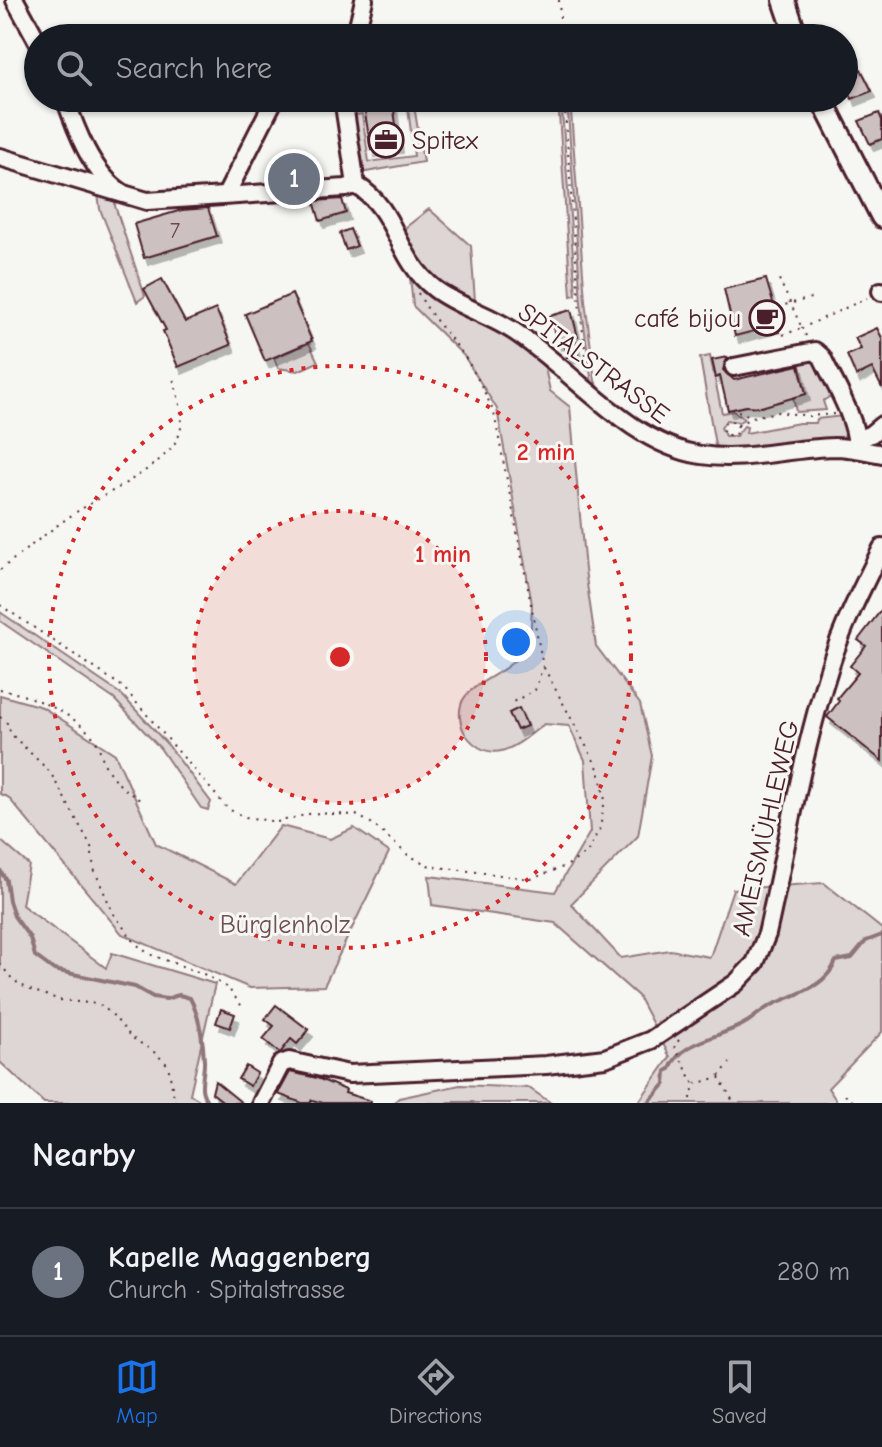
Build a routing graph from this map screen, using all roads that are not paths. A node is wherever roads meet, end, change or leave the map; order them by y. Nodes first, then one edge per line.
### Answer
1 (15, 0) edge
2 (364, 0) edge
3 (784, 0) edge
4 (28, 24) edge
5 (358, 24) edge
6 (792, 24) edge
7 (70, 112) edge
8 (268, 112) edge
9 (345, 112) edge
10 (828, 112) edge
11 (0, 157) edge
12 (356, 185) junction
13 (125, 195) junction
14 (226, 195) junction
15 (882, 217) edge
16 (734, 367) dead end
17 (882, 425) edge
18 (857, 445) junction
19 (882, 454) edge
20 (882, 548) edge
21 (261, 1103) edge

1 - 4 street
2 - 5 street
3 - 6 main road
7 - 13 street
8 - 14 street
9 - 12 street
10 - 15 main road
11 - 13 street
12 - 14 street
12 - 18 street, SPITALSTRASSE
13 - 14 street
16 - 18 street
17 - 18 street
18 - 19 street, SPITALSTRASSE
20 - 21 street, AMEISMÜHLEWEG

